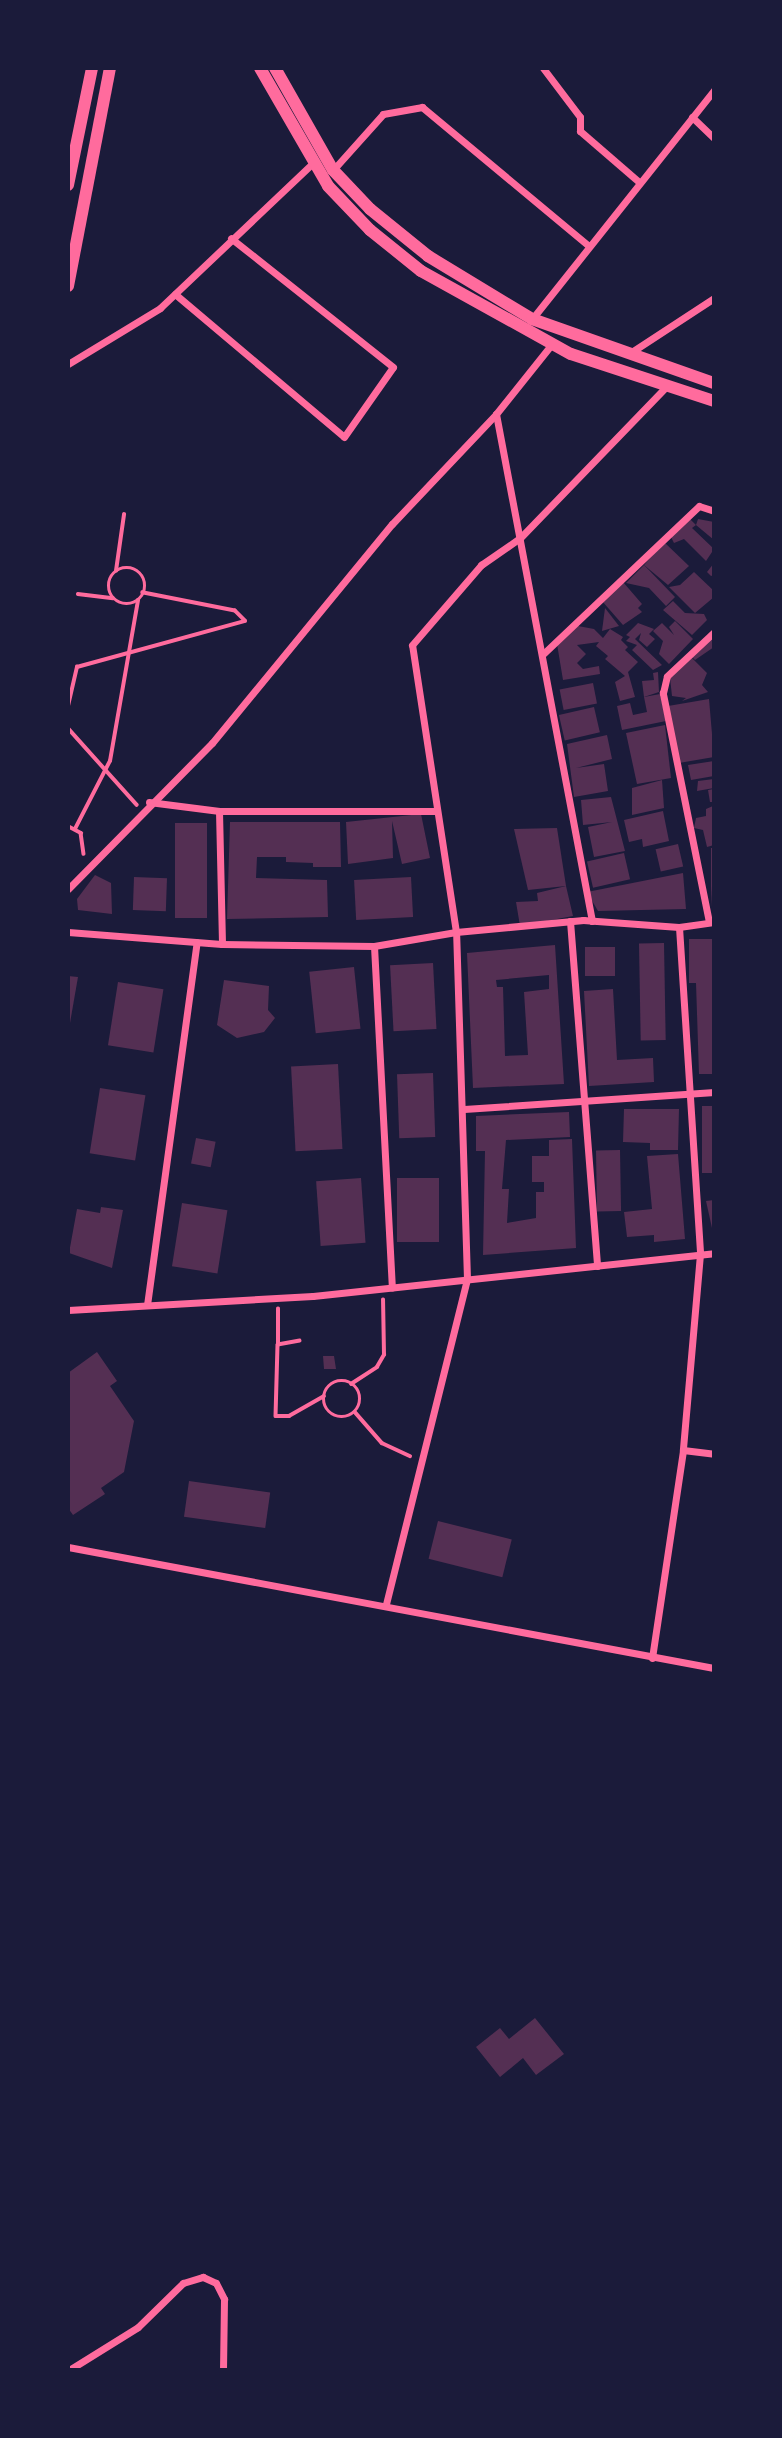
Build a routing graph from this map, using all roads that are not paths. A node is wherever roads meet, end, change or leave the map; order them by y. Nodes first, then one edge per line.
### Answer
1 (92, 68) edge
2 (110, 68) edge
3 (260, 68) edge
4 (275, 68) edge
5 (543, 68) edge
6 (714, 90) edge
7 (692, 117) junction
8 (714, 138) edge
9 (313, 163) junction
10 (334, 170) junction
11 (639, 183) junction
12 (68, 185) edge
13 (231, 238) junction
14 (589, 246) junction
15 (68, 286) edge
16 (174, 294) junction
17 (714, 298) edge
18 (532, 319) junction
19 (551, 345) junction
20 (629, 354) junction
21 (68, 364) edge
22 (714, 383) edge
23 (668, 385) junction
24 (714, 401) edge
25 (496, 414) junction
26 (714, 511) edge
27 (520, 538) junction
28 (713, 635) edge
29 (543, 654) junction
30 (149, 802) junction
31 (219, 811) junction
32 (435, 811) junction
33 (68, 890) edge
34 (570, 921) junction
35 (592, 921) junction
36 (711, 922) edge
37 (679, 927) junction
38 (68, 932) edge
39 (456, 932) junction
40 (197, 942) junction
41 (222, 944) junction
42 (374, 946) junction
43 (689, 1092) junction
44 (714, 1092) edge
45 (582, 1100) junction
46 (464, 1109) junction
47 (714, 1253) edge
48 (700, 1254) junction
49 (597, 1266) junction
50 (467, 1279) junction
51 (392, 1288) junction
52 (147, 1306) junction
53 (68, 1310) edge
54 (683, 1450) junction
55 (714, 1454) edge
56 (68, 1547) edge
57 (386, 1604) junction
58 (652, 1658) junction
59 (714, 1668) edge
60 (69, 2370) edge
61 (223, 2370) edge

1 - 12 main road
2 - 15 main road
3 - 9 main road
4 - 10 main road
5 - 11 street
6 - 7 street
7 - 8 street
7 - 11 street
9 - 13 street
9 - 19 main road
10 - 14 street
10 - 18 main road
11 - 14 street
13 - 16 street
13 - 16 street
14 - 18 street
16 - 21 street
17 - 20 street
18 - 20 main road
19 - 23 main road
19 - 25 street
20 - 22 main road
23 - 24 main road
23 - 27 street
25 - 27 street
25 - 30 street
26 - 29 street
27 - 29 street
27 - 32 street
28 - 36 street
29 - 35 street
30 - 31 street
30 - 33 street
31 - 32 street
31 - 41 street
32 - 39 street
34 - 35 street
34 - 39 street
34 - 45 street
35 - 37 street
36 - 37 street
37 - 43 street
38 - 40 street
39 - 42 street
39 - 46 street
40 - 41 street
40 - 52 street
41 - 42 street
42 - 51 street
43 - 44 street
43 - 45 street
43 - 48 street
45 - 46 street
45 - 49 street
46 - 50 street
47 - 48 street
48 - 49 street
48 - 54 street
49 - 50 street
50 - 51 street
50 - 57 street
51 - 52 street
52 - 53 street
54 - 55 street
54 - 58 street
56 - 57 street
57 - 58 street
58 - 59 street
60 - 61 street

